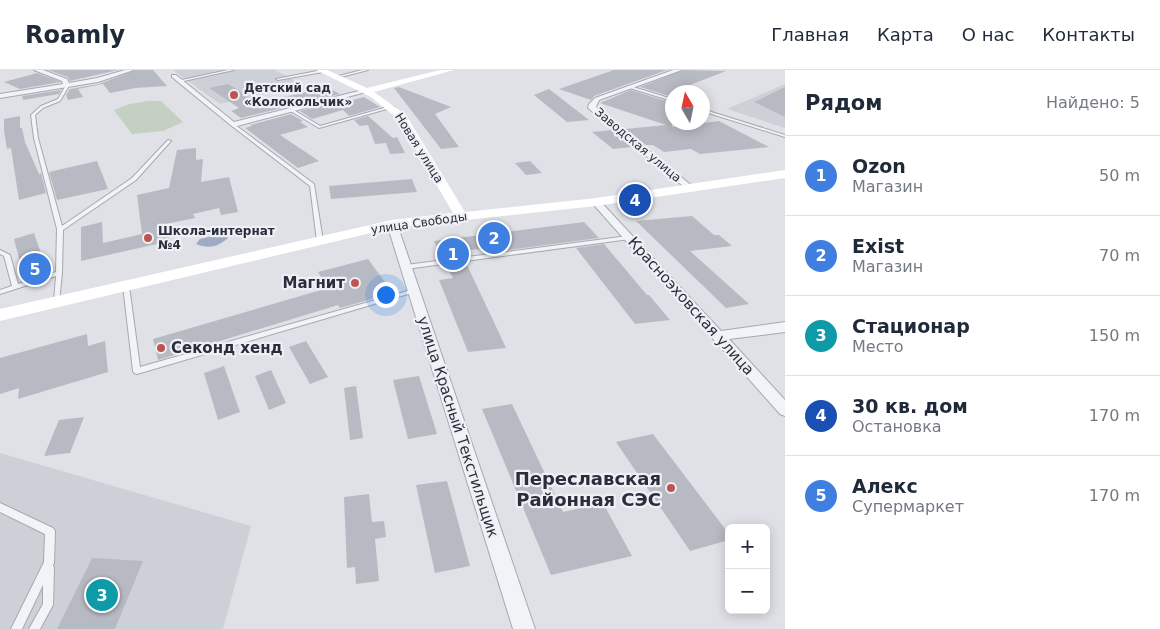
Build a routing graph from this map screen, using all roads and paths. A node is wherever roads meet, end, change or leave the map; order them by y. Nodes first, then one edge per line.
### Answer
1 (37, 70) edge
2 (108, 70) edge
3 (131, 70) edge
4 (232, 70) edge
5 (321, 70) edge
6 (366, 70) edge
7 (445, 70) edge
8 (679, 70) edge
9 (120, 74) junction
10 (336, 77) junction
11 (176, 79) joint
12 (278, 79) dead end
13 (67, 86) junction
14 (631, 87) junction
15 (367, 91) junction
16 (0, 96) edge
17 (665, 98) edge
18 (392, 107) junction
19 (291, 110) junction
20 (710, 113) edge
21 (233, 125) junction
22 (785, 136) edge
23 (169, 141) dead end
24 (785, 174) edge
25 (689, 188) junction
26 (596, 202) junction
27 (461, 216) junction
28 (392, 224) junction
29 (60, 228) junction
30 (628, 238) junction
31 (320, 241) junction
32 (0, 252) edge
33 (406, 267) junction
34 (60, 273) junction
35 (14, 286) junction
36 (126, 286) junction
37 (413, 291) junction
38 (0, 292) edge
39 (57, 301) junction
40 (0, 315) edge
41 (785, 327) edge
42 (719, 336) junction
43 (785, 410) edge
44 (0, 508) edge
45 (49, 563) junction
46 (16, 629) edge
47 (34, 629) edge
48 (524, 629) edge

1 - 13 street
2 - 9 street
3 - 9 street
4 - 11 lane
5 - 10 main road, Новая улица
5 - 12 lane
6 - 10 lane
7 - 15 main road
8 - 14 street, Заводская улица
9 - 13 street
10 - 15 main road, Новая улица
11 - 21 street
13 - 16 street
13 - 29 lane
14 - 17 lane
14 - 25 street, Заводская улица
15 - 18 main road, Новая улица
15 - 19 street
18 - 19 lane
18 - 27 main road, Новая улица
19 - 21 street
20 - 22 lane
21 - 31 lane
23 - 29 lane
24 - 25 main road, улица Свободы
25 - 26 main road, улица Свободы
26 - 27 main road, улица Свободы
26 - 30 street, Красноэховская улица
27 - 28 main road, улица Свободы
28 - 31 main road, улица Свободы
28 - 33 street, улица Красный Текстильщик
29 - 34 lane
30 - 33 lane
30 - 42 street, Красноэховская улица
31 - 36 main road, улица Свободы
32 - 35 lane
33 - 37 street, улица Красный Текстильщик
34 - 35 lane
34 - 39 lane
35 - 38 lane
36 - 37 lane
36 - 39 main road, улица Свободы
37 - 48 street, улица Красный Текстильщик
39 - 40 main road, улица Свободы
41 - 42 street
42 - 43 street, Красноэховская улица
44 - 45 lane
45 - 46 lane
45 - 47 lane

